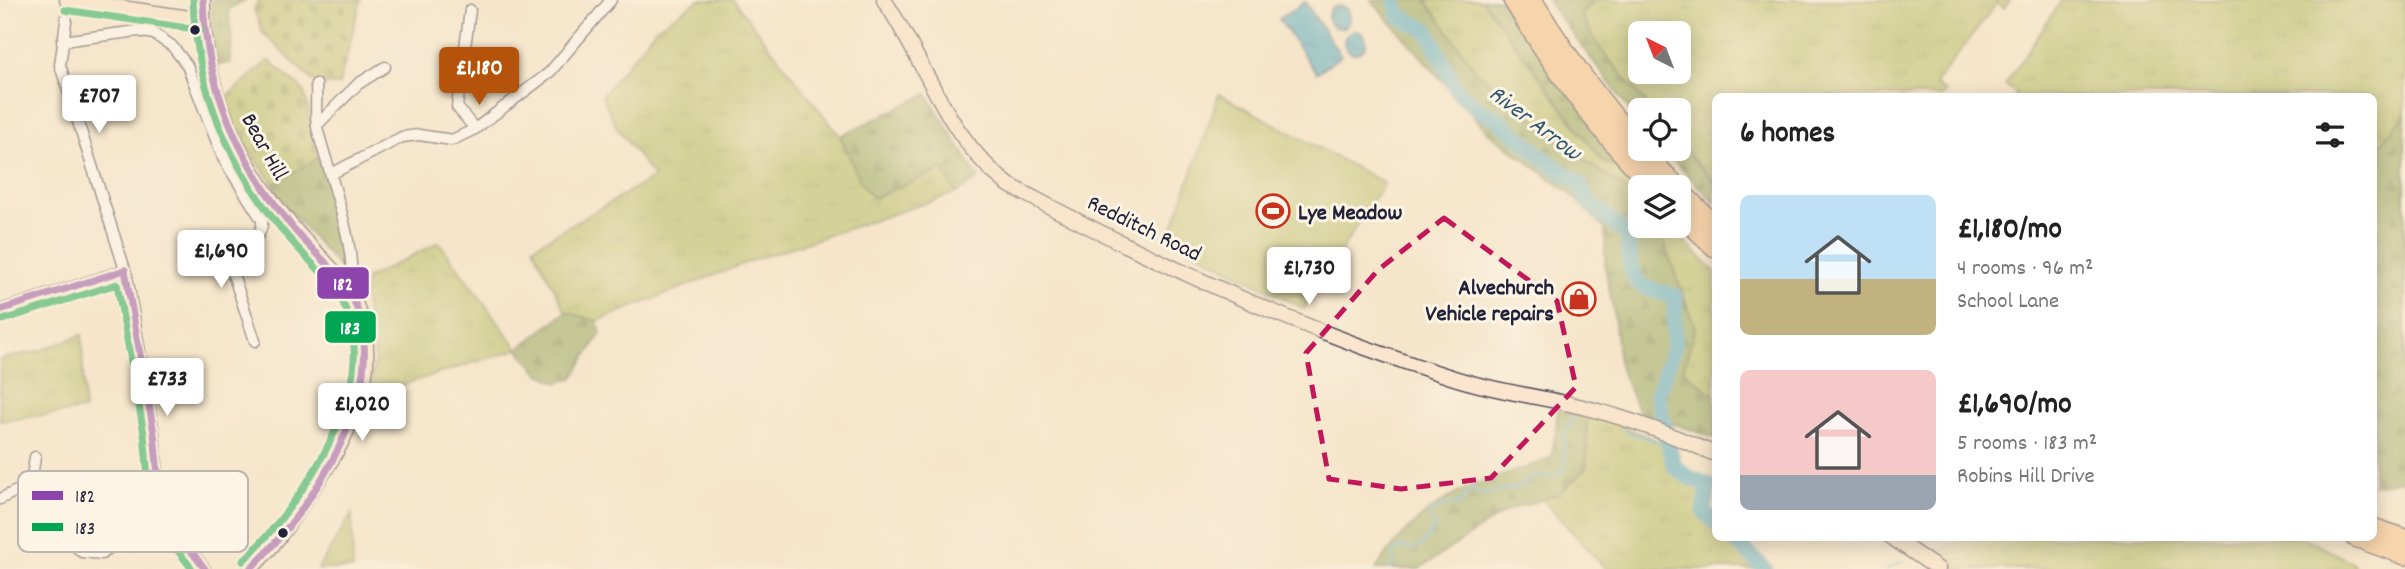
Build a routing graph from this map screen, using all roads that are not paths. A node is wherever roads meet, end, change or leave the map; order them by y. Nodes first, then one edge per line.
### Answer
1 (68, 0) edge
2 (203, 0) edge
3 (611, 0) edge
4 (884, 0) edge
5 (1513, 0) edge
6 (1532, 0) edge
7 (470, 10) dead end
8 (202, 20) junction
9 (62, 41) junction
10 (384, 67) dead end
11 (316, 84) dead end
12 (317, 125) junction
13 (475, 129) junction
14 (331, 174) junction
15 (1642, 175) edge
16 (1665, 175) edge
17 (251, 186) junction
18 (1691, 201) edge
19 (1712, 223) edge
20 (1691, 224) edge
21 (1712, 244) edge
22 (125, 270) junction
23 (346, 288) junction
24 (0, 310) edge
25 (255, 341) dead end
26 (1712, 453) edge
27 (35, 457) dead end
28 (33, 471) edge
29 (158, 471) edge
30 (18, 490) edge
31 (0, 499) edge
32 (2377, 529) edge
33 (2405, 540) edge
34 (1897, 541) edge
35 (2366, 541) edge
36 (192, 552) edge
37 (2405, 555) edge
38 (1935, 568) edge
39 (205, 569) edge
40 (250, 569) edge

1 - 8 main road
1 - 9 street
2 - 8 main road, Bear Hill
3 - 13 street
4 - 26 main road, Redditch Road
5 - 15 highway
6 - 16 highway
7 - 13 street
8 - 17 main road, Bear Hill
9 - 17 street
9 - 22 street
10 - 12 street
11 - 12 street
12 - 14 street
13 - 14 street
14 - 23 street
17 - 23 main road, Bear Hill
17 - 25 street
18 - 19 highway
20 - 21 highway
22 - 24 street
22 - 29 street
23 - 40 main road, Bear Hill
27 - 28 street
30 - 31 street
32 - 33 highway
34 - 38 main road
35 - 37 highway
36 - 39 street

